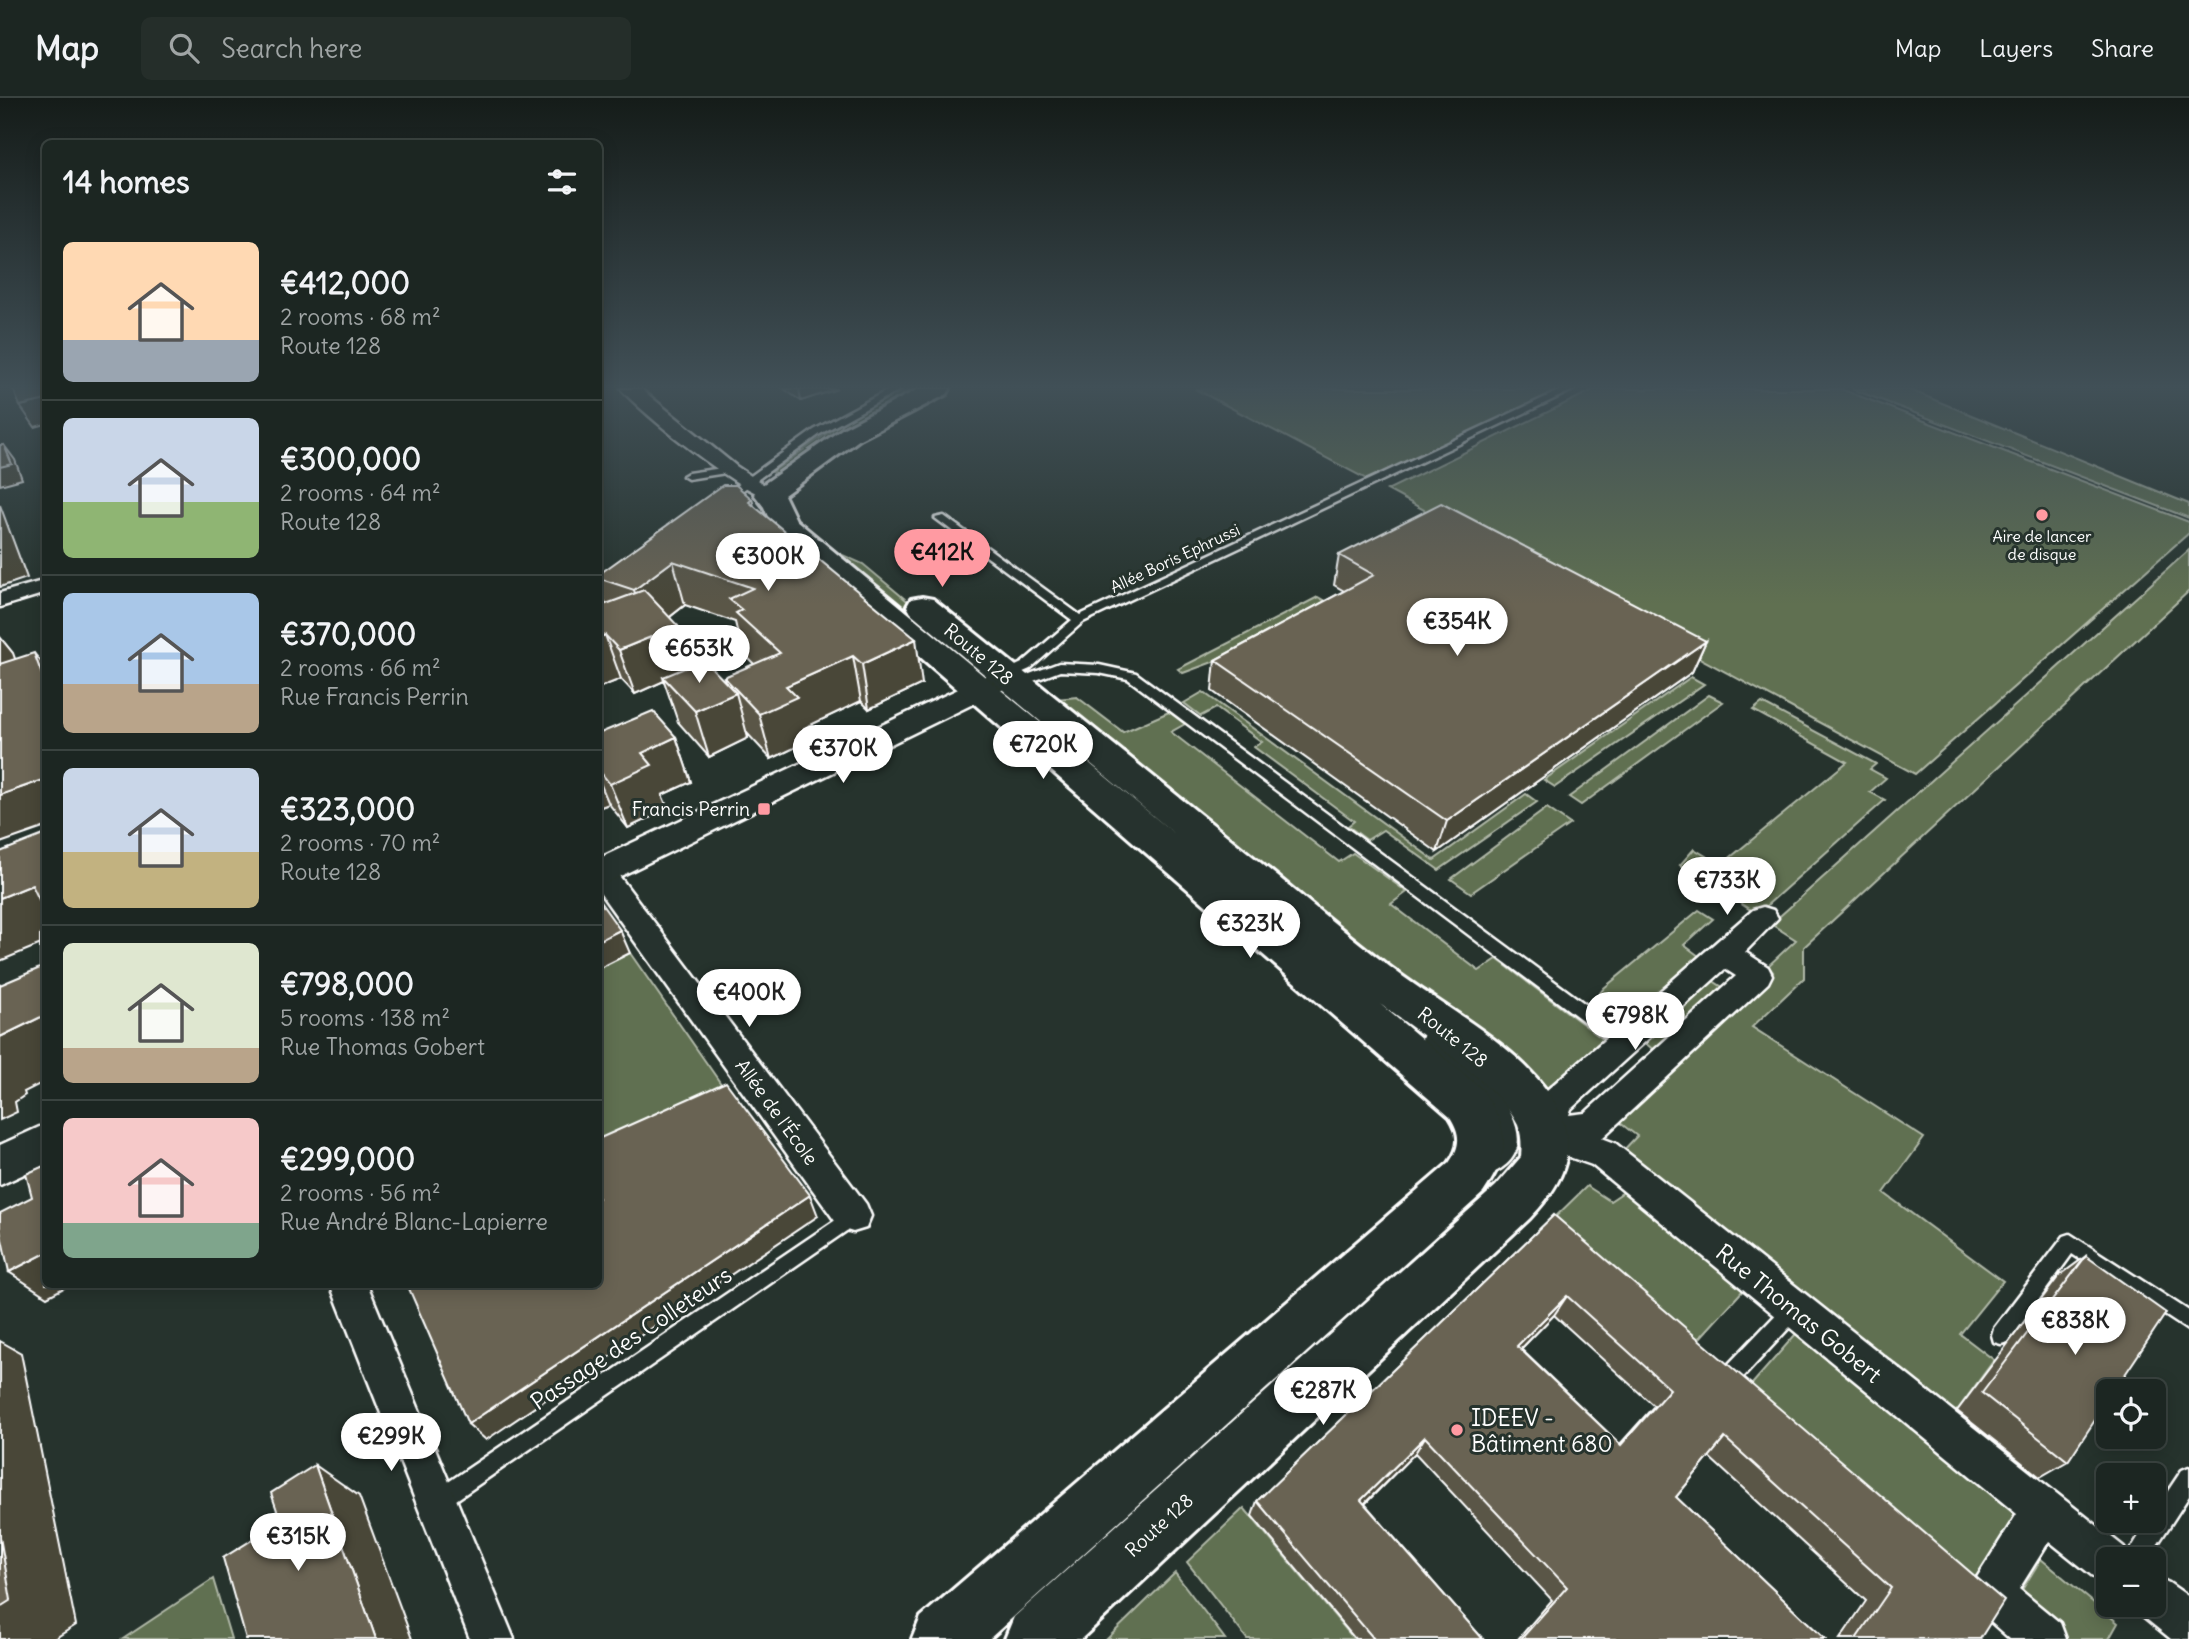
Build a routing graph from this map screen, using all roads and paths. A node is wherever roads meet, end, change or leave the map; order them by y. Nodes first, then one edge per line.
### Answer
1 (718, 461) edge
2 (792, 461) edge
3 (812, 461) edge
4 (1421, 461) edge
5 (729, 470) junction
6 (688, 476) dead end
7 (764, 494) junction
8 (717, 515) edge
9 (940, 518) dead end
10 (42, 587) edge
11 (0, 600) edge
12 (1079, 620) junction
13 (1000, 683) junction
14 (602, 872) edge
15 (602, 876) edge
16 (1763, 918) dead end
17 (1724, 953) junction
18 (1303, 964) junction
19 (1383, 1005) dead end
20 (1415, 1028) dead end
21 (1624, 1042) junction
22 (1657, 1068) junction
23 (1527, 1133) junction
24 (42, 1145) edge
25 (0, 1166) edge
26 (1466, 1178) junction
27 (853, 1216) joint
28 (350, 1288) edge
29 (1794, 1309) junction
30 (2189, 1322) edge
31 (2001, 1335) dead end
32 (1728, 1378) edge
33 (2189, 1477) edge
34 (436, 1502) junction
35 (2044, 1511) junction
36 (2144, 1547) edge
37 (2096, 1552) edge
38 (2166, 1607) edge
39 (2189, 1625) edge
40 (492, 1639) edge
41 (943, 1639) edge
42 (1036, 1639) edge
43 (2044, 1639) edge

1 - 5 street
2 - 7 lane
3 - 7 main road
4 - 12 lane, Allée Boris Ephrussi
5 - 6 lane
5 - 7 street
7 - 8 street
7 - 13 main road, Route 128
9 - 12 lane
10 - 11 street
12 - 13 lane, Allée Boris Ephrussi
13 - 14 street
13 - 18 main road, Route 128
13 - 21 lane
13 - 23 main road, Route 128
15 - 27 street, Allée de l'École
16 - 17 street
17 - 21 street
17 - 22 street
18 - 19 lane
18 - 26 main road, Route 128
20 - 23 lane
21 - 22 street
21 - 23 street
22 - 23 street
23 - 26 lane
23 - 29 street, Rue Thomas Gobert
23 - 42 main road, Route 128
24 - 25 street
26 - 41 main road, Route 128
27 - 34 lane, Passage des Colleteurs
28 - 34 street
29 - 32 lane
29 - 35 street, Rue Thomas Gobert
30 - 31 lane
33 - 36 lane
34 - 40 street
35 - 37 street, Rue Thomas Gobert
35 - 43 street
38 - 39 street

